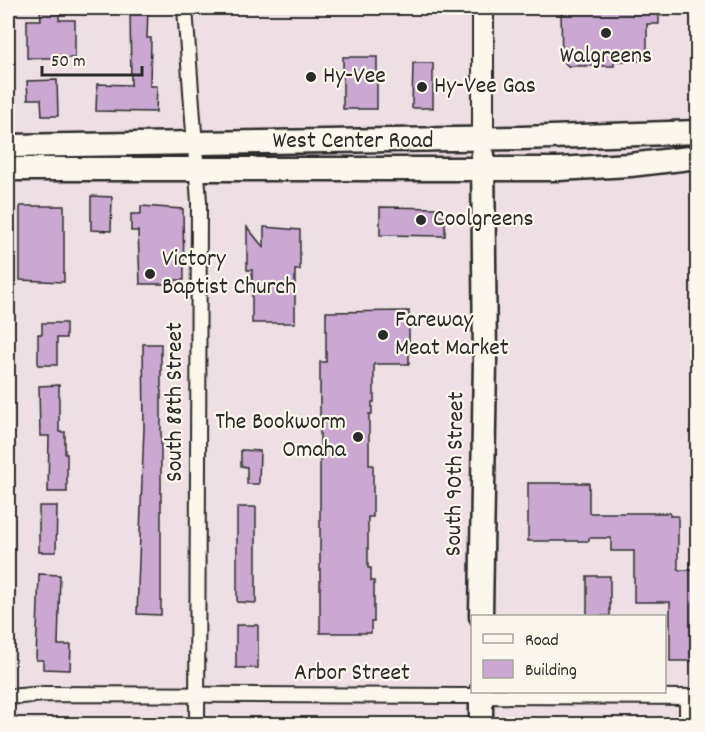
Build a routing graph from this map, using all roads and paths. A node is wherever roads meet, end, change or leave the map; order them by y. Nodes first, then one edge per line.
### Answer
1 (185, 8) edge
2 (483, 8) edge
3 (698, 132) edge
4 (483, 138) junction
5 (194, 144) junction
6 (8, 146) edge
7 (698, 157) edge
8 (8, 169) edge
9 (484, 169) junction
10 (198, 170) junction
11 (481, 615) edge
12 (481, 694) edge
13 (197, 696) junction
14 (8, 697) edge
15 (692, 697) edge
16 (197, 724) edge
17 (481, 724) edge
18 (687, 724) edge

1 - 5 street, South 88th Street
2 - 4 main road, South 90th Street
3 - 4 main road, West Center Road
4 - 5 main road, West Center Road
4 - 9 main road, South 90th Street
5 - 6 main road, West Center Road
5 - 10 street, South 88th Street
7 - 9 main road, West Center Road
8 - 10 main road, West Center Road
9 - 10 main road, West Center Road
9 - 11 main road, South 90th Street
10 - 13 street, South 88th Street
12 - 13 street, Arbor Street
12 - 15 street, Arbor Street
12 - 17 main road
13 - 14 street, Arbor Street
13 - 16 street, South 88th Street
15 - 18 street

